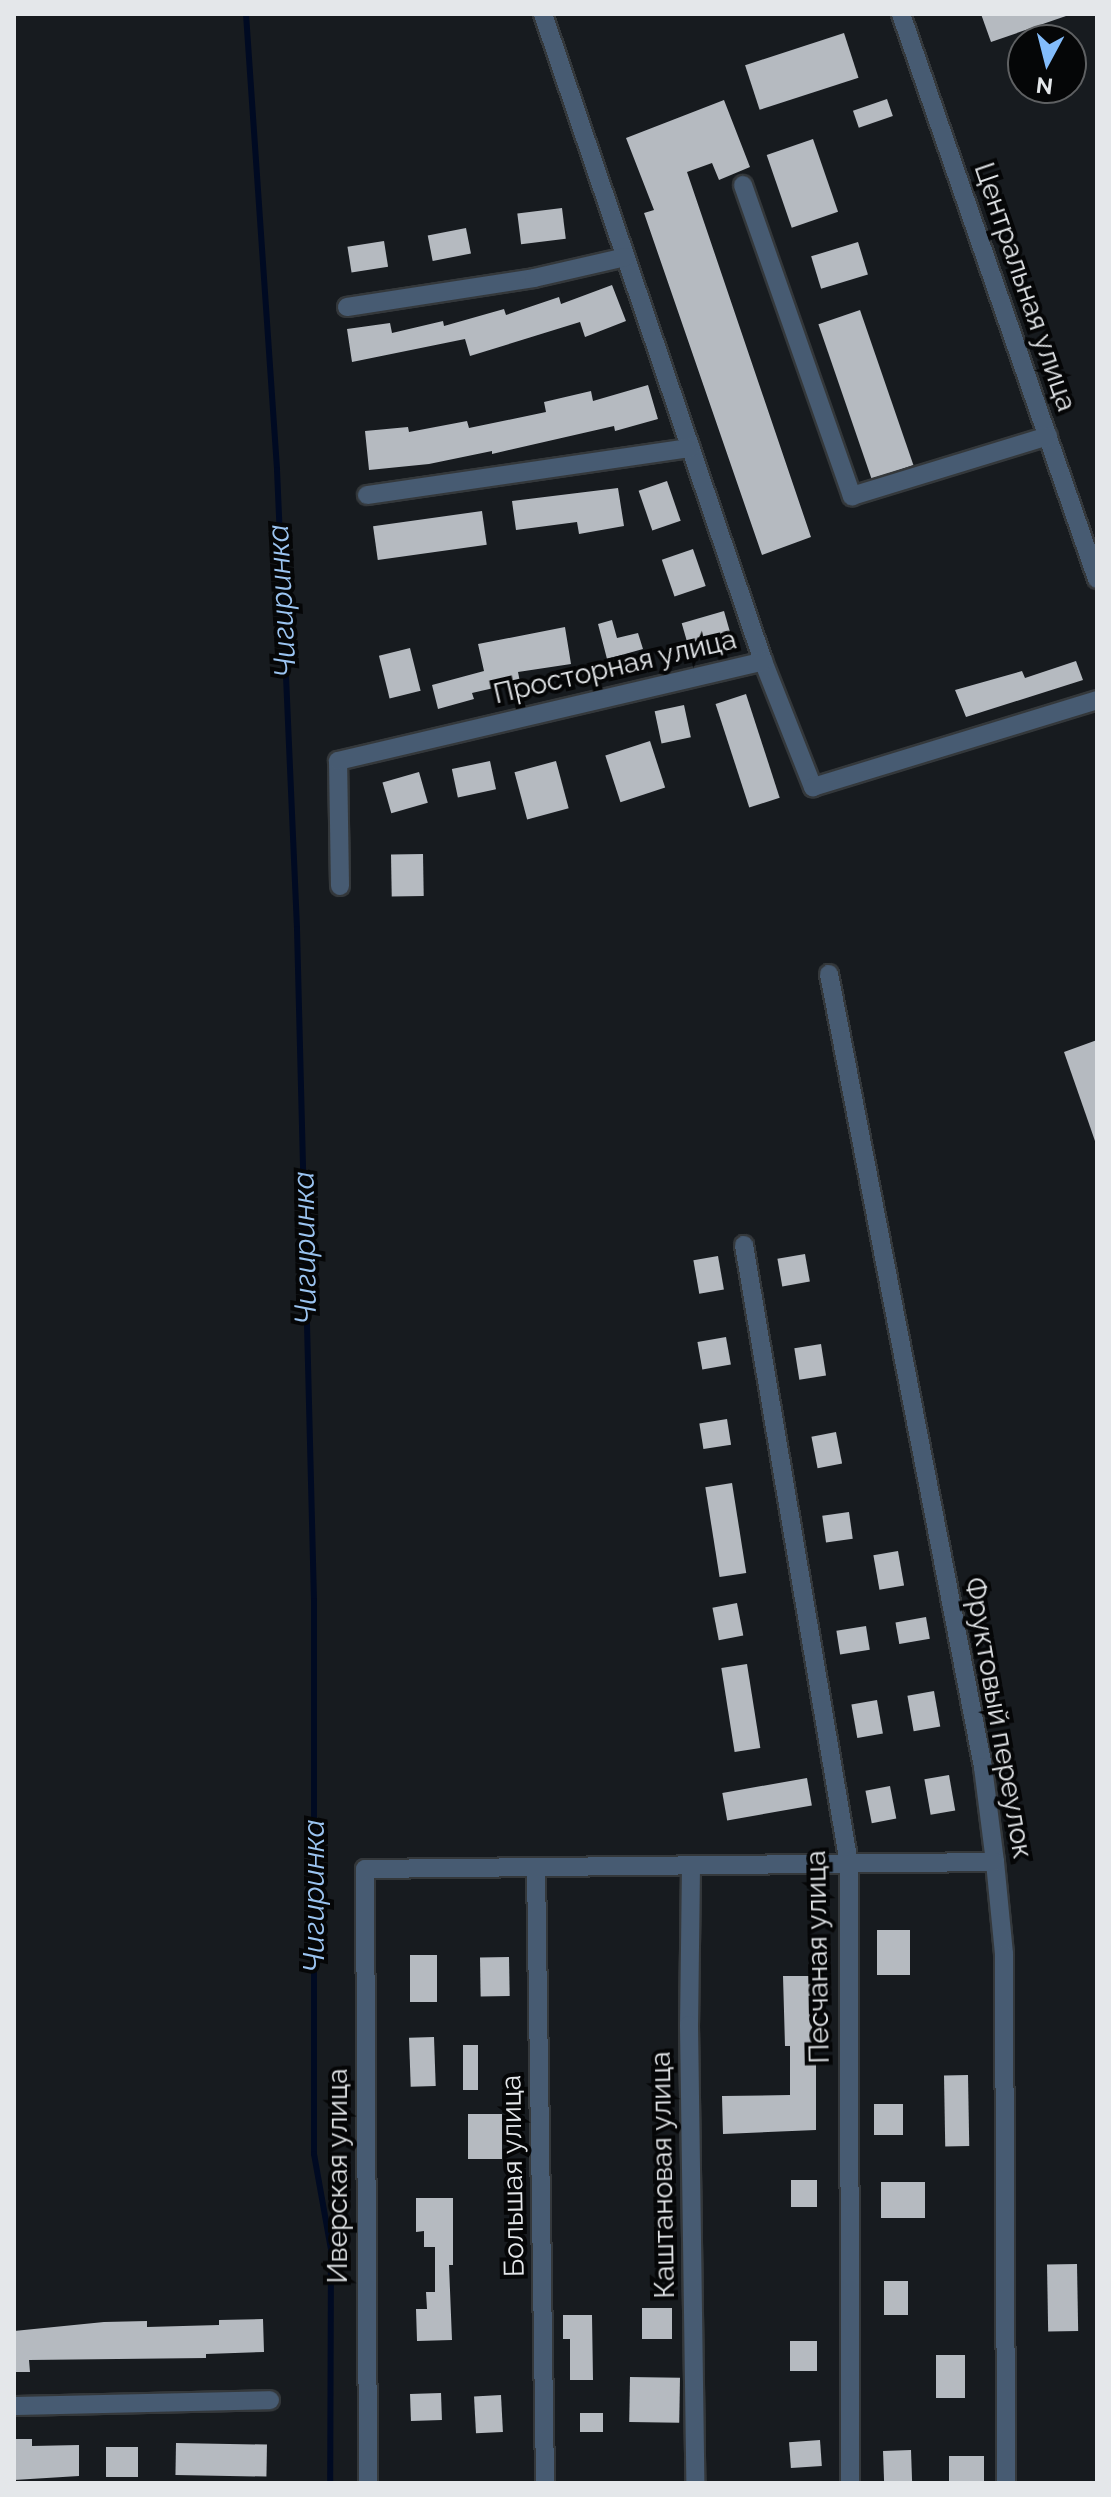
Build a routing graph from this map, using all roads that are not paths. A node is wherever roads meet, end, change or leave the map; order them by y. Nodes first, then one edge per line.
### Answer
1 (543, 14) edge
2 (901, 14) edge
3 (743, 185) dead end
4 (626, 257) junction
5 (347, 307) dead end
6 (1048, 436) junction
7 (691, 448) junction
8 (367, 495) dead end
9 (1097, 579) edge
10 (763, 661) junction
11 (1097, 700) edge
12 (340, 886) dead end
13 (829, 974) dead end
14 (744, 1245) dead end
15 (995, 1862) junction
16 (849, 1864) junction
17 (691, 1866) junction
18 (536, 1867) junction
19 (270, 2400) dead end
20 (14, 2406) edge
21 (368, 2483) edge
22 (545, 2483) edge
23 (695, 2483) edge
24 (850, 2483) edge
25 (1006, 2483) edge

1 - 4 street
2 - 6 street, Центральная улица
3 - 6 street
4 - 5 street
4 - 7 street
6 - 9 street, Центральная улица
7 - 8 street
7 - 10 street
10 - 11 street, Просторная улица
10 - 12 street, Просторная улица
13 - 15 street, Фруктовый переулок
14 - 16 street, Песчаная улица
15 - 16 street
15 - 25 street, Фруктовый переулок
16 - 17 street
16 - 24 street, Песчаная улица
17 - 18 street
17 - 23 street, Каштановая улица
18 - 21 street, Иверская улица
18 - 22 street, Большая улица
19 - 20 street

